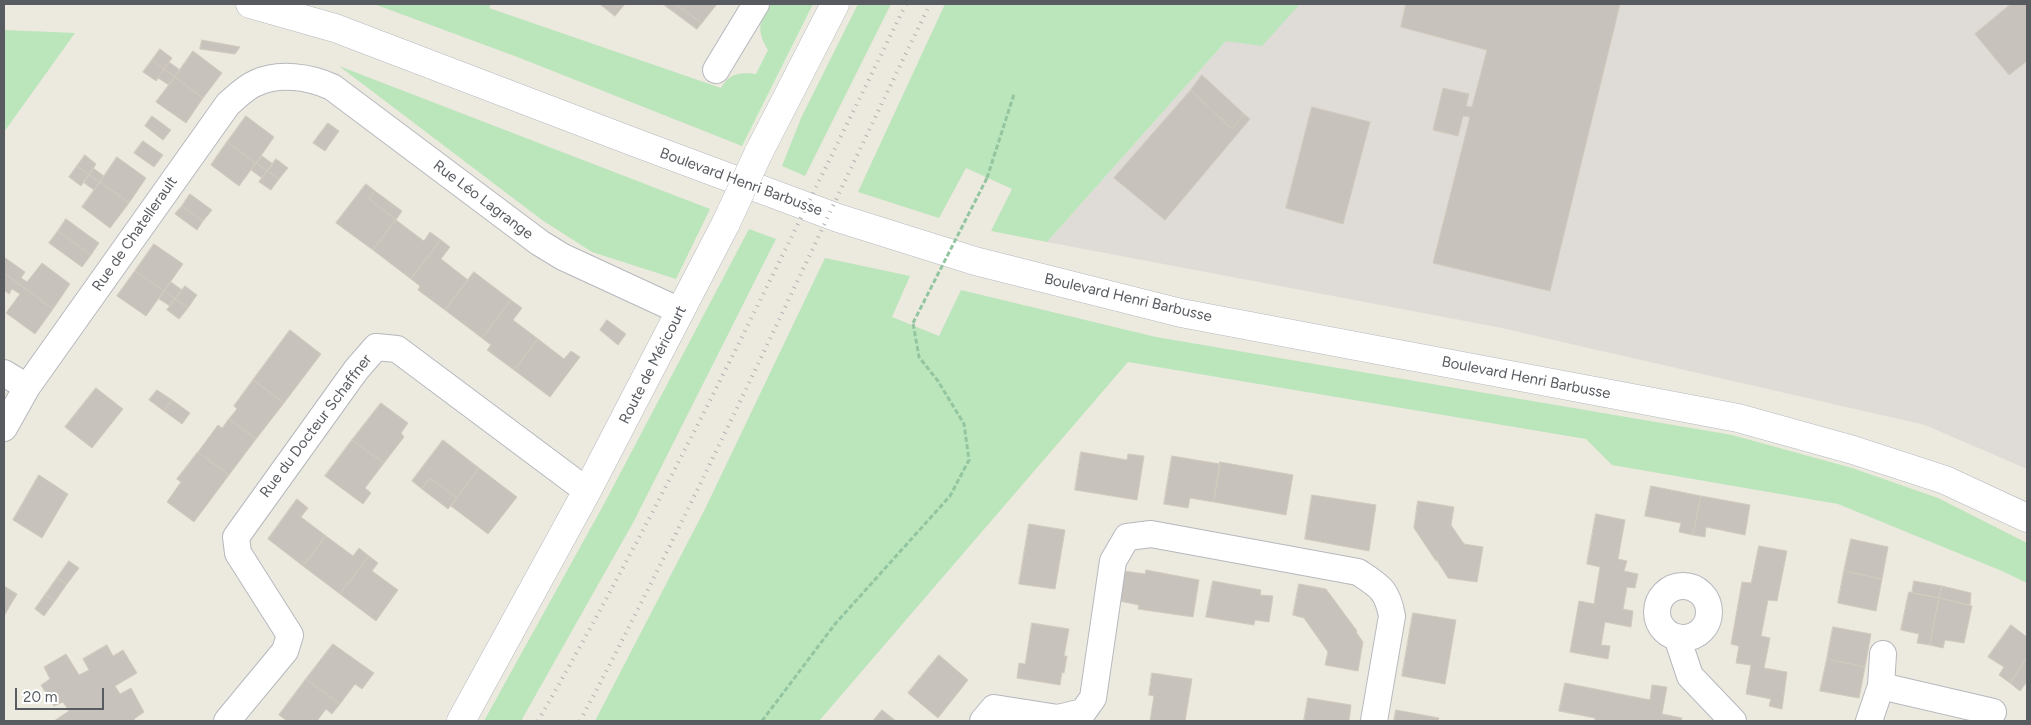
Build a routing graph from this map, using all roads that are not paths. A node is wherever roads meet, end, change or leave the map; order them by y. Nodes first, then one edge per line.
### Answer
1 (250, 4) edge
2 (756, 4) edge
3 (835, 4) edge
4 (716, 70) dead end
5 (294, 78) joint
6 (680, 311) junction
7 (4, 373) edge
8 (27, 387) junction
9 (4, 428) edge
10 (587, 491) junction
11 (2027, 518) edge
12 (1677, 637) dead end
13 (1883, 654) dead end
14 (1881, 686) junction
15 (1993, 712) dead end
16 (227, 721) edge
17 (461, 721) edge
18 (983, 721) edge
19 (1374, 721) edge
20 (1733, 721) edge
21 (1869, 721) edge

1 - 11 main road, Boulevard Henri Barbusse
2 - 4 street
3 - 6 main road, Route de Méricourt, bridge
5 - 6 street, Rue Léo Lagrange
5 - 8 street, Rue de Chatellerault
6 - 10 main road, Route de Méricourt
7 - 8 street
8 - 9 street, Rue de Chatellerault
10 - 16 street, Rue du Docteur Schaffner
10 - 17 main road, Route de Méricourt
12 - 20 street
13 - 14 street
14 - 15 street
14 - 21 street
18 - 19 street

